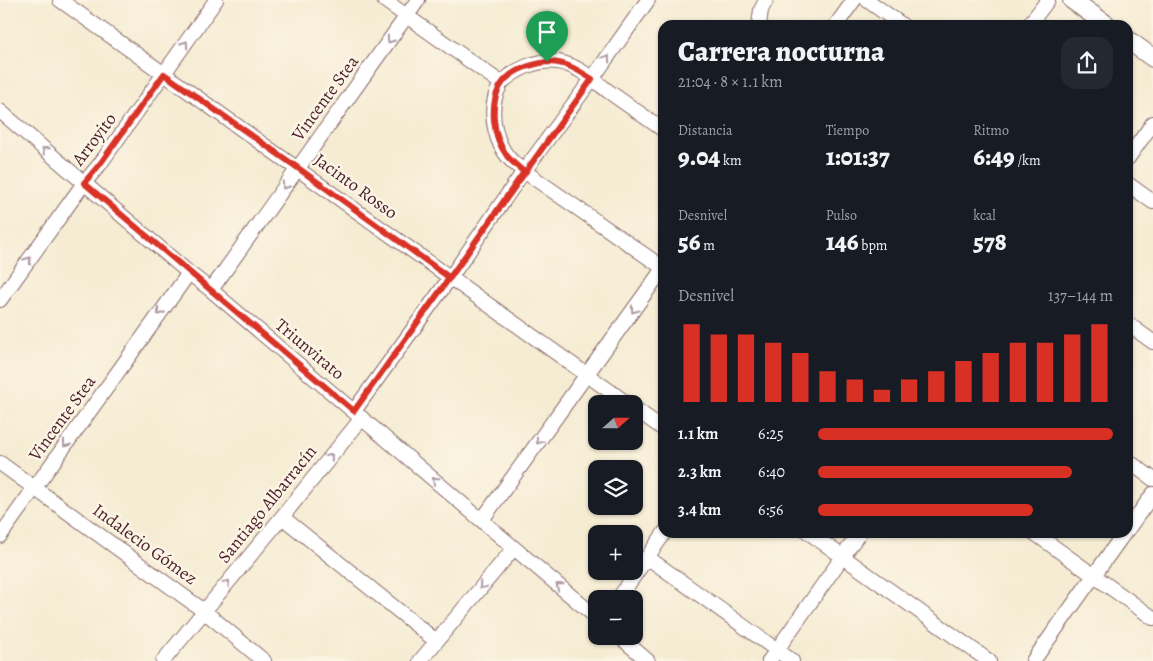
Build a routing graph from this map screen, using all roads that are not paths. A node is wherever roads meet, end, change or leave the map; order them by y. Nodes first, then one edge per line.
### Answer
1 (60, 0) edge
2 (216, 0) edge
3 (384, 0) edge
4 (418, 0) edge
5 (648, 0) edge
6 (765, 0) edge
7 (854, 0) edge
8 (867, 0) edge
9 (1048, 0) edge
10 (1072, 0) edge
11 (407, 16) junction
12 (760, 20) edge
13 (840, 20) edge
14 (895, 20) edge
15 (1034, 20) edge
16 (1100, 20) edge
17 (1133, 44) edge
18 (1153, 58) edge
19 (164, 74) junction
20 (592, 79) junction
21 (501, 83) junction
22 (0, 111) edge
23 (1153, 123) edge
24 (658, 126) edge
25 (1133, 151) edge
26 (298, 168) junction
27 (524, 172) junction
28 (84, 183) junction
29 (1133, 188) edge
30 (1153, 202) edge
31 (658, 265) edge
32 (189, 272) junction
33 (658, 274) edge
34 (450, 278) junction
35 (211, 290) junction
36 (0, 300) edge
37 (1133, 328) edge
38 (1153, 342) edge
39 (587, 374) junction
40 (616, 395) edge
41 (358, 414) junction
42 (643, 414) edge
43 (658, 425) edge
44 (0, 463) edge
45 (1133, 465) edge
46 (1153, 479) edge
47 (35, 488) junction
48 (1153, 494) edge
49 (282, 517) junction
50 (482, 520) junction
51 (1133, 522) edge
52 (0, 536) edge
53 (661, 538) edge
54 (816, 538) edge
55 (856, 538) edge
56 (1041, 538) edge
57 (1121, 538) edge
58 (514, 548) junction
59 (647, 557) junction
60 (842, 557) junction
61 (1093, 576) junction
62 (624, 590) edge
63 (204, 610) junction
64 (588, 610) edge
65 (1153, 618) edge
66 (436, 641) junction
67 (629, 645) edge
68 (772, 656) edge
69 (257, 659) edge
70 (163, 661) edge
71 (420, 661) edge
72 (648, 661) edge
73 (792, 661) edge
74 (989, 661) edge
75 (1033, 661) edge

1 - 19 street, Jacinto Rosso
19 -> 2 street, Arroyito
3 - 11 street
4 - 11 street, Vincente Stea
20 -> 5 street, Santiago Albarracín
6 - 12 street
7 - 13 street
8 - 14 street
9 - 15 street
10 - 16 main road
11 - 21 street
11 -> 26 street, Vincente Stea
17 - 18 main road
19 - 26 street, Jacinto Rosso
19 - 28 street, Arroyito
20 - 21 street
20 - 24 street
20 - 27 street, Santiago Albarracín
21 - 27 street
28 -> 22 street, Triunvirato
23 - 25 street
26 - 34 street, Jacinto Rosso
26 -> 35 street, Vincente Stea
27 - 31 street
27 - 34 street, Santiago Albarracín
28 - 32 street, Triunvirato
36 -> 28 street, Arroyito
29 - 30 street
32 - 35 street, Triunvirato
32 -> 47 street, Vincente Stea
33 -> 39 street
34 - 39 street, Jacinto Rosso
34 - 41 street, Santiago Albarracín
35 - 41 street, Triunvirato
37 - 38 street
39 - 40 street, Jacinto Rosso
39 -> 50 street
49 -> 41 street, Santiago Albarracín
50 -> 41 street, Triunvirato
42 - 43 street
44 - 47 street, Indalecio Gómez
45 - 46 street
47 - 52 street, Vincente Stea
47 - 63 street, Indalecio Gómez
48 - 51 street
63 -> 49 street, Santiago Albarracín
49 - 66 street
50 - 58 street, Triunvirato
53 - 59 street
54 - 60 street
55 - 60 street
56 - 61 street
57 - 61 street
64 -> 58 street, Triunvirato
58 -> 66 street
59 - 62 street
59 - 68 street
60 - 68 street
60 - 74 street
61 - 65 street
61 - 75 street
63 - 69 street, Indalecio Gómez
63 - 70 street, Santiago Albarracín
66 - 71 street
67 - 72 street
68 - 73 street

